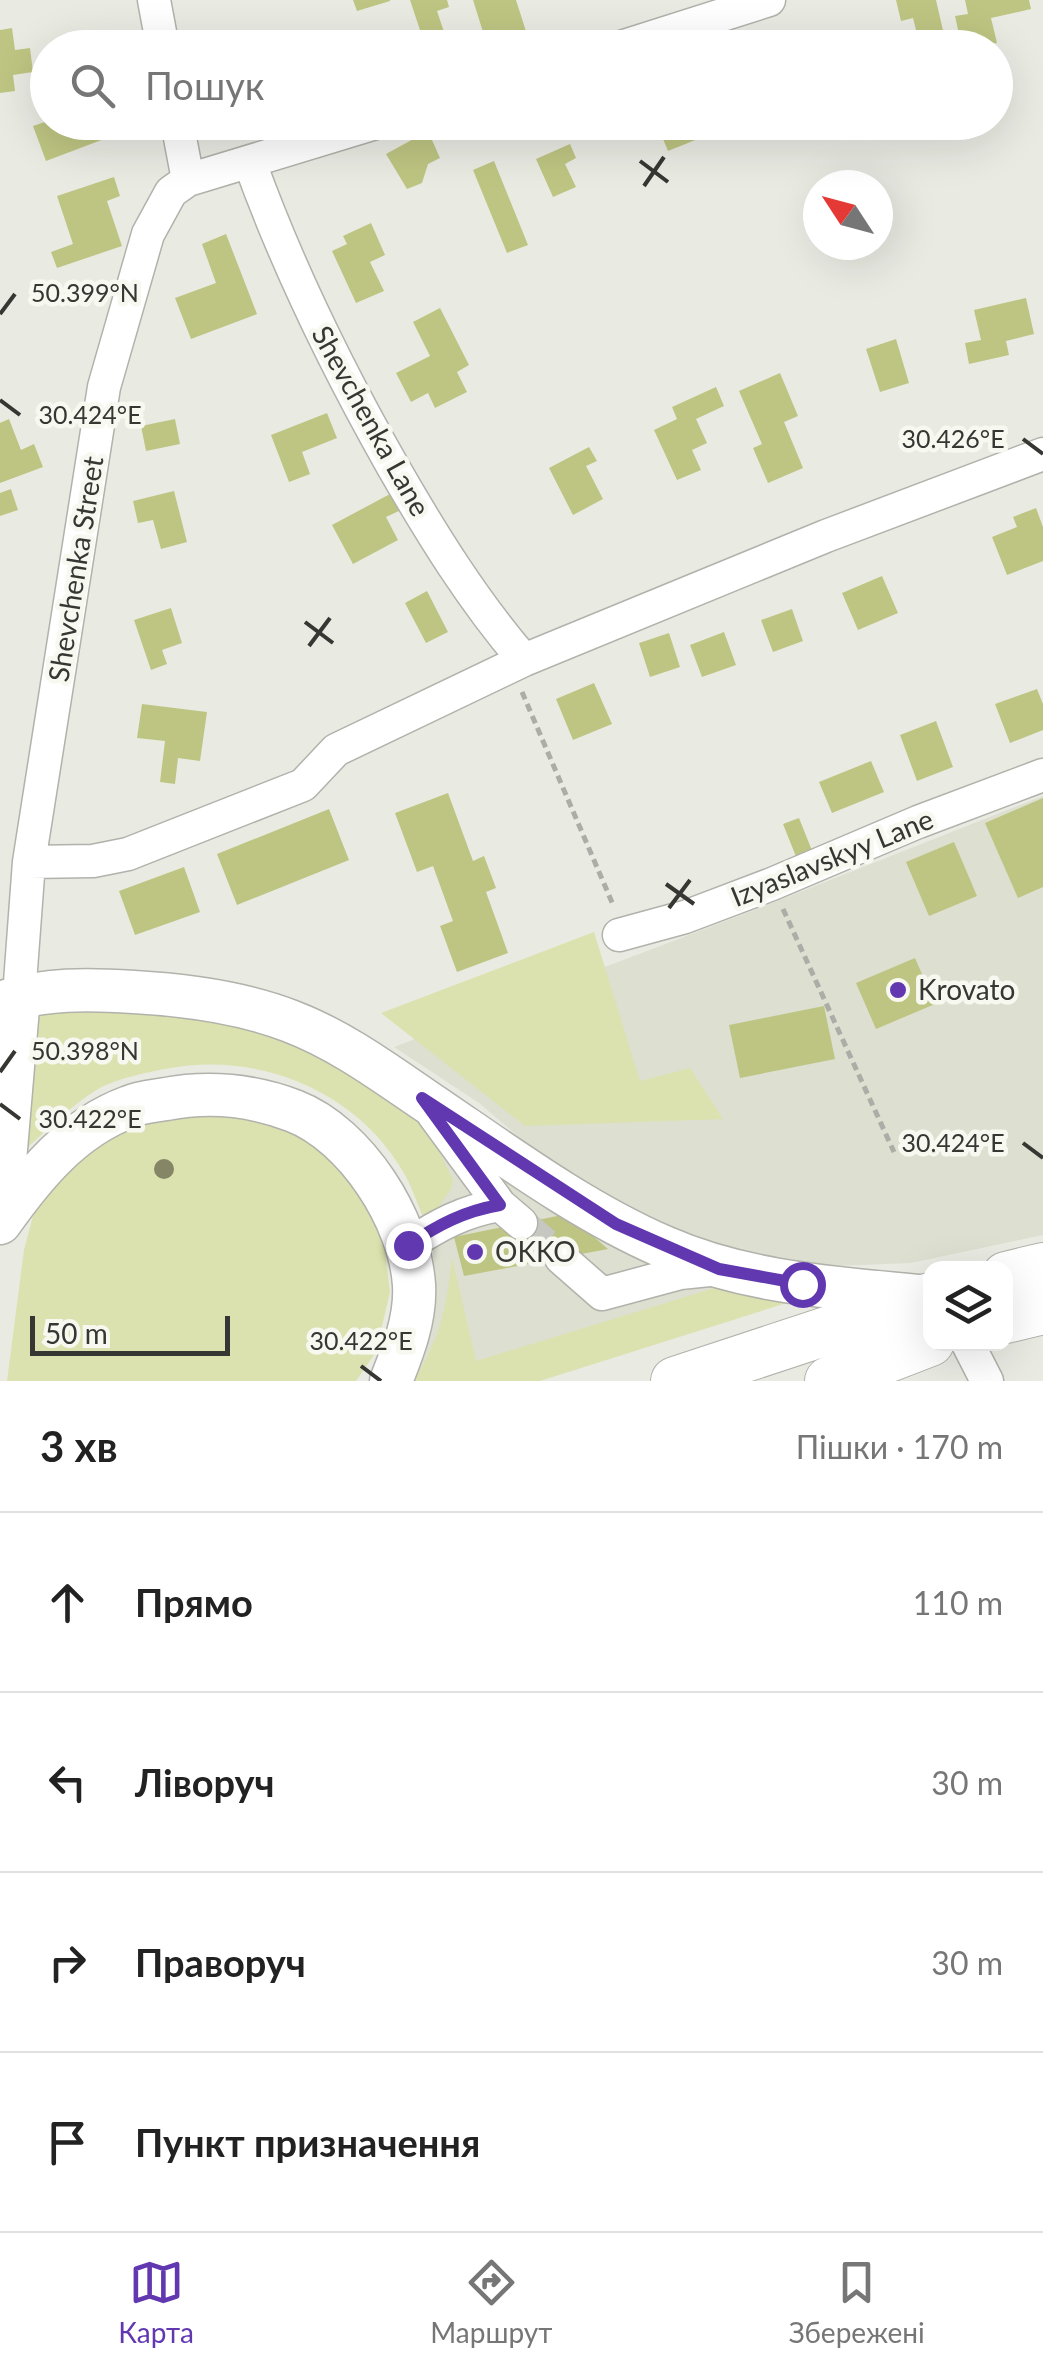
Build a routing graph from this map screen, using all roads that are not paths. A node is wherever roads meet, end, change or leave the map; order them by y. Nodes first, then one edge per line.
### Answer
1 (154, 0) edge
2 (769, 0) edge
3 (160, 30) edge
4 (675, 30) edge
5 (180, 140) edge
6 (322, 140) edge
7 (250, 163) junction
8 (188, 180) junction
9 (1043, 454) edge
10 (518, 663) junction
11 (1043, 775) edge
12 (29, 862) junction
13 (622, 934) road end
14 (10, 999) edge
15 (422, 1098) junction
16 (0, 1222) edge
17 (408, 1245) junction
18 (561, 1258) tunnel mouth
19 (1043, 1267) edge
20 (719, 1269) junction
21 (1013, 1274) edge
22 (923, 1296) edge
23 (923, 1299) edge
24 (1043, 1310) edge
25 (1013, 1317) edge
26 (923, 1345) edge
27 (972, 1351) edge
28 (831, 1380) edge
29 (390, 1381) edge
30 (675, 1381) edge
31 (987, 1381) edge

1 - 3 street
2 - 4 street
5 - 8 street
6 - 7 street
7 - 8 street
7 - 10 street, Shevchenka Lane
8 - 12 street, Shevchenka Street
9 - 10 street
10 - 12 street
11 - 13 street, Izyaslavskyy Lane
12 - 14 street, Shevchenka Street
14 - 15 main road
14 - 16 main road, Shevchenka Street
15 - 17 street
15 - 20 main road
16 - 17 main road
17 - 29 main road
18 - 20 street
19 - 21 highway
20 - 22 main road
23 - 30 highway
24 - 25 highway
26 - 28 highway
27 - 31 street

